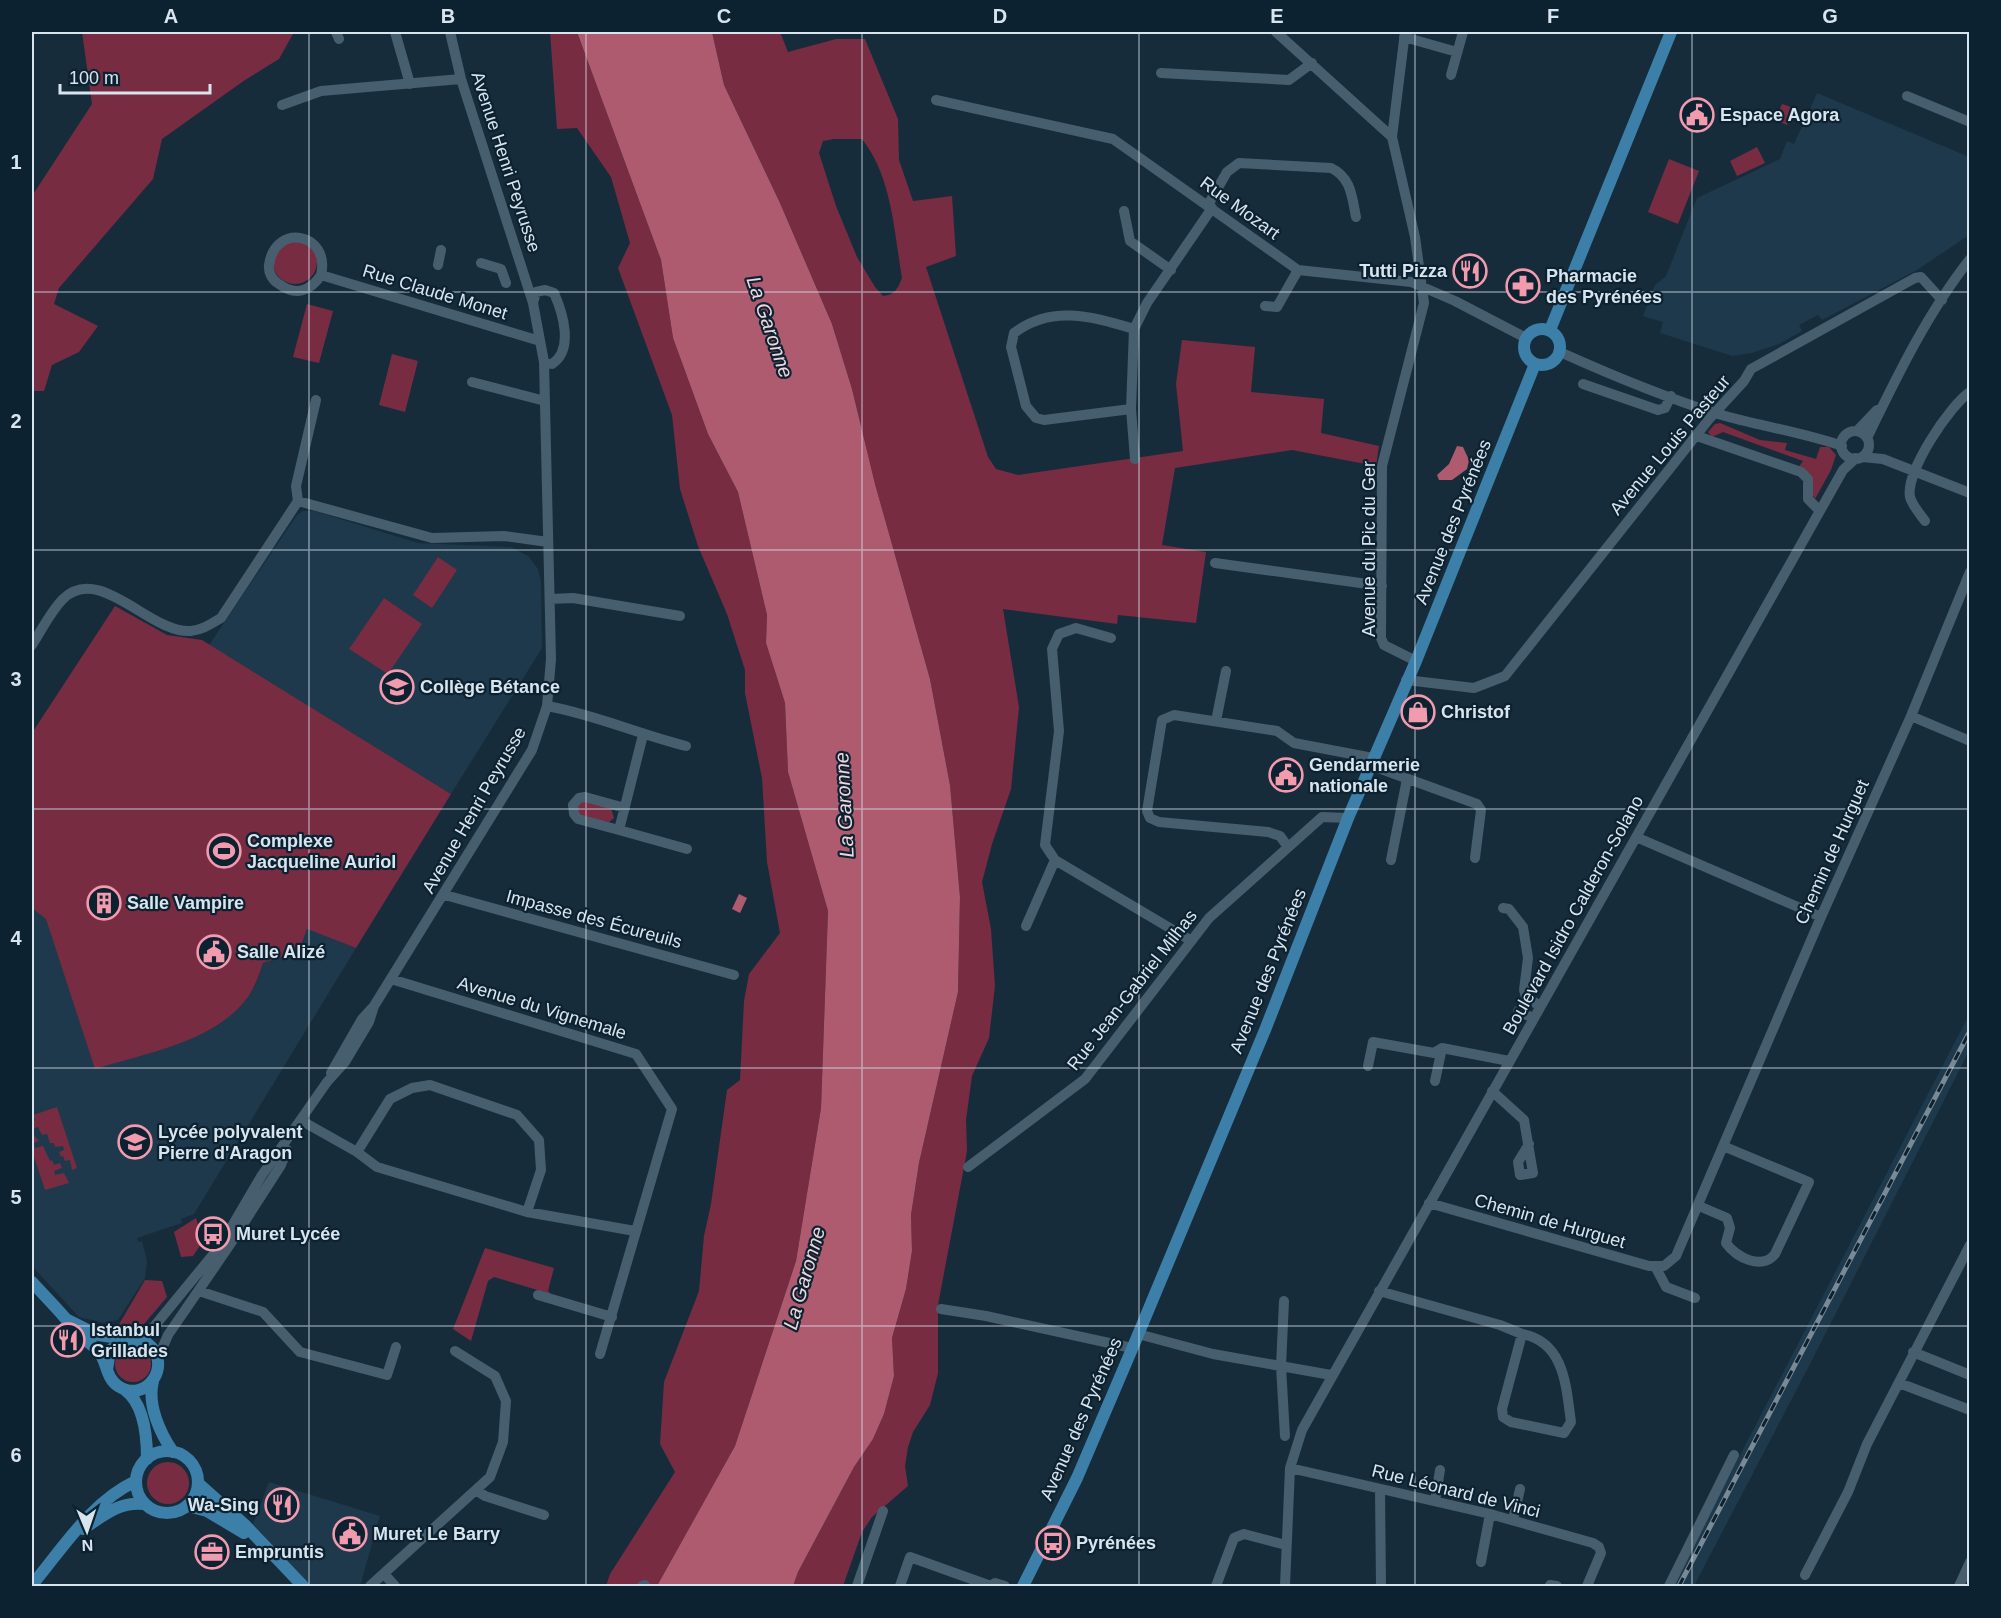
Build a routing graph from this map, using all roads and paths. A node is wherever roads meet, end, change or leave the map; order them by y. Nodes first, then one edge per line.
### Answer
1 (394, 32) edge
2 (450, 32) edge
3 (1276, 32) edge
4 (1463, 32) edge
5 (1671, 32) edge
6 (1405, 34) edge
7 (1457, 52) junction
8 (1312, 63) junction
9 (1161, 73) dead end
10 (1451, 75) dead end
11 (461, 79) junction
12 (410, 84) junction
13 (1906, 96) dead end
14 (936, 100) dead end
15 (282, 105) dead end
16 (1970, 122) edge
17 (1392, 137) junction
18 (1210, 206) junction
19 (1124, 211) dead end
20 (1356, 217) dead end
21 (441, 250) dead end
22 (1970, 259) edge
23 (481, 263) dead end
24 (438, 265) dead end
25 (1171, 270) junction
26 (1298, 270) junction
27 (321, 275) junction
28 (526, 279) junction
29 (1424, 288) junction
30 (1942, 300) junction
31 (533, 303) junction
32 (1265, 306) dead end
33 (1134, 329) junction
34 (1550, 330) junction
35 (1526, 338) junction
36 (540, 341) junction
37 (1560, 352) junction
38 (544, 362) junction
39 (1535, 364) junction
40 (472, 382) dead end
41 (1583, 384) dead end
42 (1970, 392) edge
43 (1671, 396) junction
44 (316, 400) dead end
45 (545, 401) junction
46 (1883, 404) junction
47 (1131, 409) junction
48 (1715, 413) junction
49 (1857, 432) junction
50 (1697, 436) junction
51 (1868, 442) junction
52 (1850, 450) junction
53 (1136, 459) dead end
54 (1883, 459) junction
55 (1914, 471) junction
56 (1970, 493) edge
57 (298, 501) junction
58 (1820, 510) junction
59 (1925, 521) dead end
60 (548, 542) junction
61 (1215, 563) dead end
62 (1970, 572) edge
63 (1382, 586) junction
64 (550, 598) junction
65 (680, 616) dead end
66 (1111, 638) dead end
67 (32, 645) edge
68 (1416, 661) junction
69 (1226, 671) dead end
70 (1406, 680) junction
71 (547, 706) junction
72 (1911, 716) junction
73 (1216, 721) junction
74 (643, 735) junction
75 (1970, 741) edge
76 (686, 747) dead end
77 (1372, 762) junction
78 (1407, 779) junction
79 (625, 808) junction
80 (1348, 818) junction
81 (619, 830) junction
82 (1636, 837) junction
83 (1288, 847) junction
84 (687, 849) dead end
85 (1475, 858) dead end
86 (1055, 860) junction
87 (1391, 860) dead end
88 (445, 895) junction
89 (1503, 908) dead end
90 (1821, 917) junction
91 (1026, 926) dead end
92 (1190, 940) junction
93 (734, 975) dead end
94 (391, 979) junction
95 (1540, 1006) junction
96 (1518, 1011) dead end
97 (1533, 1018) junction
98 (1442, 1048) junction
99 (1509, 1061) junction
100 (1368, 1066) dead end
101 (1435, 1081) dead end
102 (1492, 1091) junction
103 (299, 1125) junction
104 (1529, 1144) dead end
105 (1723, 1146) junction
106 (357, 1152) junction
107 (968, 1167) dead end
108 (1428, 1203) junction
109 (1699, 1206) junction
110 (526, 1212) junction
111 (634, 1231) junction
112 (1970, 1245) edge
113 (1659, 1266) junction
114 (32, 1282) edge
115 (199, 1291) junction
116 (1379, 1291) junction
117 (538, 1294) dead end
118 (1695, 1298) dead end
119 (1284, 1301) dead end
120 (941, 1310) dead end
121 (612, 1317) junction
122 (68, 1320) junction
123 (1138, 1334) junction
124 (1522, 1335) junction
125 (127, 1339) junction
126 (143, 1341) junction
127 (396, 1347) dead end
128 (1132, 1348) junction
129 (455, 1351) dead end
130 (1913, 1352) junction
131 (600, 1354) dead end
132 (158, 1358) junction
133 (1281, 1366) junction
134 (107, 1370) junction
135 (1331, 1375) junction
136 (1970, 1375) edge
137 (153, 1381) junction
138 (1899, 1383) junction
139 (125, 1390) junction
140 (1970, 1410) edge
141 (1285, 1436) dead end
142 (173, 1452) junction
143 (1734, 1455) dead end
144 (147, 1459) junction
145 (1290, 1468) junction
146 (1440, 1470) dead end
147 (136, 1481) junction
148 (198, 1484) junction
149 (1520, 1489) dead end
150 (476, 1490) junction
151 (1380, 1490) junction
152 (1435, 1501) junction
153 (144, 1504) junction
154 (189, 1506) junction
155 (882, 1511) dead end
156 (1490, 1514) junction
157 (544, 1515) dead end
158 (1513, 1520) junction
159 (76, 1532) junction
160 (261, 1541) junction
161 (1286, 1545) junction
162 (1481, 1562) dead end
163 (1970, 1562) edge
164 (384, 1574) junction
165 (1805, 1575) dead end
166 (32, 1585) edge
167 (991, 1586) edge
168 (303, 1587) edge
169 (370, 1587) edge
170 (395, 1587) edge
171 (857, 1587) edge
172 (900, 1587) edge
173 (1005, 1587) edge
174 (1023, 1587) edge
175 (1216, 1587) edge
176 (1285, 1587) edge
177 (1381, 1587) edge
178 (1587, 1587) edge
179 (1669, 1587) edge
180 (1959, 1587) edge

1 - 12 street
2 - 11 street, Avenue Henri Peyrusse
3 - 8 street
4 - 7 street
5 - 34 main road
6 - 7 street
6 - 17 street, Avenue du Pic du Ger
7 - 10 street
8 - 9 street
8 - 17 street
11 - 12 street
11 - 28 street, Avenue Henri Peyrusse
12 - 15 street
13 - 16 street
14 - 18 street, Rue Mozart
17 - 29 street, Avenue du Pic du Ger
18 - 20 street
18 - 25 street
18 - 26 street, Rue Mozart
19 - 25 street
21 - 24 street
22 - 30 street
23 - 28 street
25 - 33 street
26 - 29 street
26 - 32 street
27 - 27 street
27 - 36 street, Rue Claude Monet
28 - 31 street, Avenue Henri Peyrusse
29 - 35 street
29 - 63 street, Avenue du Pic du Ger
30 - 46 street
30 - 48 street, Avenue Louis Pasteur
31 - 36 street, Avenue Henri Peyrusse
31 - 38 street
33 - 47 street
33 - 47 street
34 - 35 main road
34 - 37 main road
35 - 39 main road
36 - 38 street, Avenue Henri Peyrusse
37 - 39 main road
37 - 43 street
38 - 45 street, Avenue Henri Peyrusse
39 - 68 main road, Avenue des Pyrénées
40 - 45 street
41 - 43 street
42 - 55 street
43 - 48 street
44 - 57 street
45 - 60 street, Avenue Henri Peyrusse
46 - 49 street
46 - 51 street
47 - 53 street
48 - 50 street, Avenue Louis Pasteur
48 - 52 street
49 - 51 street
49 - 52 street
50 - 58 street
50 - 70 street, Avenue Louis Pasteur
51 - 52 street
51 - 54 street
52 - 54 street
52 - 58 street, Boulevard Isidro Calderon-Solano
54 - 55 street
55 - 56 street
55 - 59 street
57 - 60 street
57 - 67 street
58 - 82 street, Boulevard Isidro Calderon-Solano
60 - 64 street, Avenue Henri Peyrusse
61 - 63 street
62 - 72 street, Chemin de Hurguet
63 - 68 street, Avenue du Pic du Ger
64 - 65 street
64 - 71 street, Avenue Henri Peyrusse
66 - 86 street
68 - 70 main road, Avenue des Pyrénées
69 - 73 street
70 - 77 main road, Avenue des Pyrénées
71 - 74 street
71 - 88 street, Avenue Henri Peyrusse
72 - 75 street
72 - 90 street, Chemin de Hurguet
73 - 77 street
73 - 83 street
74 - 76 street
74 - 79 street
77 - 78 street
77 - 80 main road, Avenue des Pyrénées
78 - 85 street
78 - 87 street
79 - 81 street
79 - 81 street
80 - 83 street, Rue Jean-Gabriel Milhas
80 - 123 main road, Avenue des Pyrénées
81 - 84 street
82 - 90 street
82 - 95 street, Boulevard Isidro Calderon-Solano
83 - 92 street, Rue Jean-Gabriel Milhas
86 - 91 street
86 - 92 street
88 - 93 street, Impasse des Écureuils
88 - 94 street, Avenue Henri Peyrusse
89 - 95 street
90 - 105 street, Chemin de Hurguet
92 - 107 street, Rue Jean-Gabriel Milhas
94 - 103 street, Avenue Henri Peyrusse
94 - 111 street, Avenue du Vignemale
95 - 97 street, Boulevard Isidro Calderon-Solano
96 - 97 street
97 - 99 street, Boulevard Isidro Calderon-Solano
98 - 99 street
98 - 100 street
98 - 101 street
99 - 102 street, Boulevard Isidro Calderon-Solano
102 - 104 street
102 - 108 street, Boulevard Isidro Calderon-Solano
103 - 106 street
103 - 115 street, Avenue Henri Peyrusse
103 - 126 street, Avenue Henri Peyrusse
105 - 109 street, Chemin de Hurguet
105 - 109 street
106 - 110 street
106 - 110 street
108 - 113 street, Chemin de Hurguet
108 - 116 street, Boulevard Isidro Calderon-Solano
109 - 113 street, Chemin de Hurguet
110 - 111 street
111 - 121 street, Avenue du Vignemale
112 - 130 street
113 - 118 street
114 - 122 main road
115 - 127 street
115 - 132 street, Avenue Henri Peyrusse
116 - 124 street
116 - 135 street, Boulevard Isidro Calderon-Solano
117 - 121 street
119 - 133 street
120 - 128 street
121 - 131 street, Avenue du Vignemale
122 - 125 main road
122 - 134 main road
123 - 128 main road, Avenue des Pyrénées
123 - 133 street
124 - 124 street
125 - 126 main road
125 - 134 main road
126 - 132 main road
128 - 174 main road, Avenue des Pyrénées
129 - 150 street
130 - 136 street
130 - 138 street
132 - 137 main road
133 - 135 street
133 - 141 street
134 - 139 main road
135 - 145 street, Boulevard Isidro Calderon-Solano
137 - 139 main road
137 - 142 main road
138 - 140 street
138 - 165 street
139 - 144 main road
142 - 144 main road
142 - 148 main road
143 - 179 street
144 - 147 main road
145 - 151 street, Rue Léonard de Vinci
145 - 161 street, Boulevard Isidro Calderon-Solano
146 - 152 street
147 - 153 main road
147 - 159 main road
148 - 154 main road
148 - 160 main road
149 - 158 street
150 - 157 street
150 - 164 street
151 - 152 street, Rue Léonard de Vinci
151 - 177 street
152 - 156 street, Rue Léonard de Vinci
153 - 154 main road
153 - 159 main road
154 - 160 main road
155 - 171 street
156 - 158 street, Rue Léonard de Vinci
156 - 162 street
158 - 178 street, Rue Léonard de Vinci
159 - 166 main road
160 - 168 main road
161 - 175 street
161 - 176 street, Boulevard Isidro Calderon-Solano
163 - 180 street
164 - 169 street
164 - 170 street
167 - 172 street
167 - 173 street

